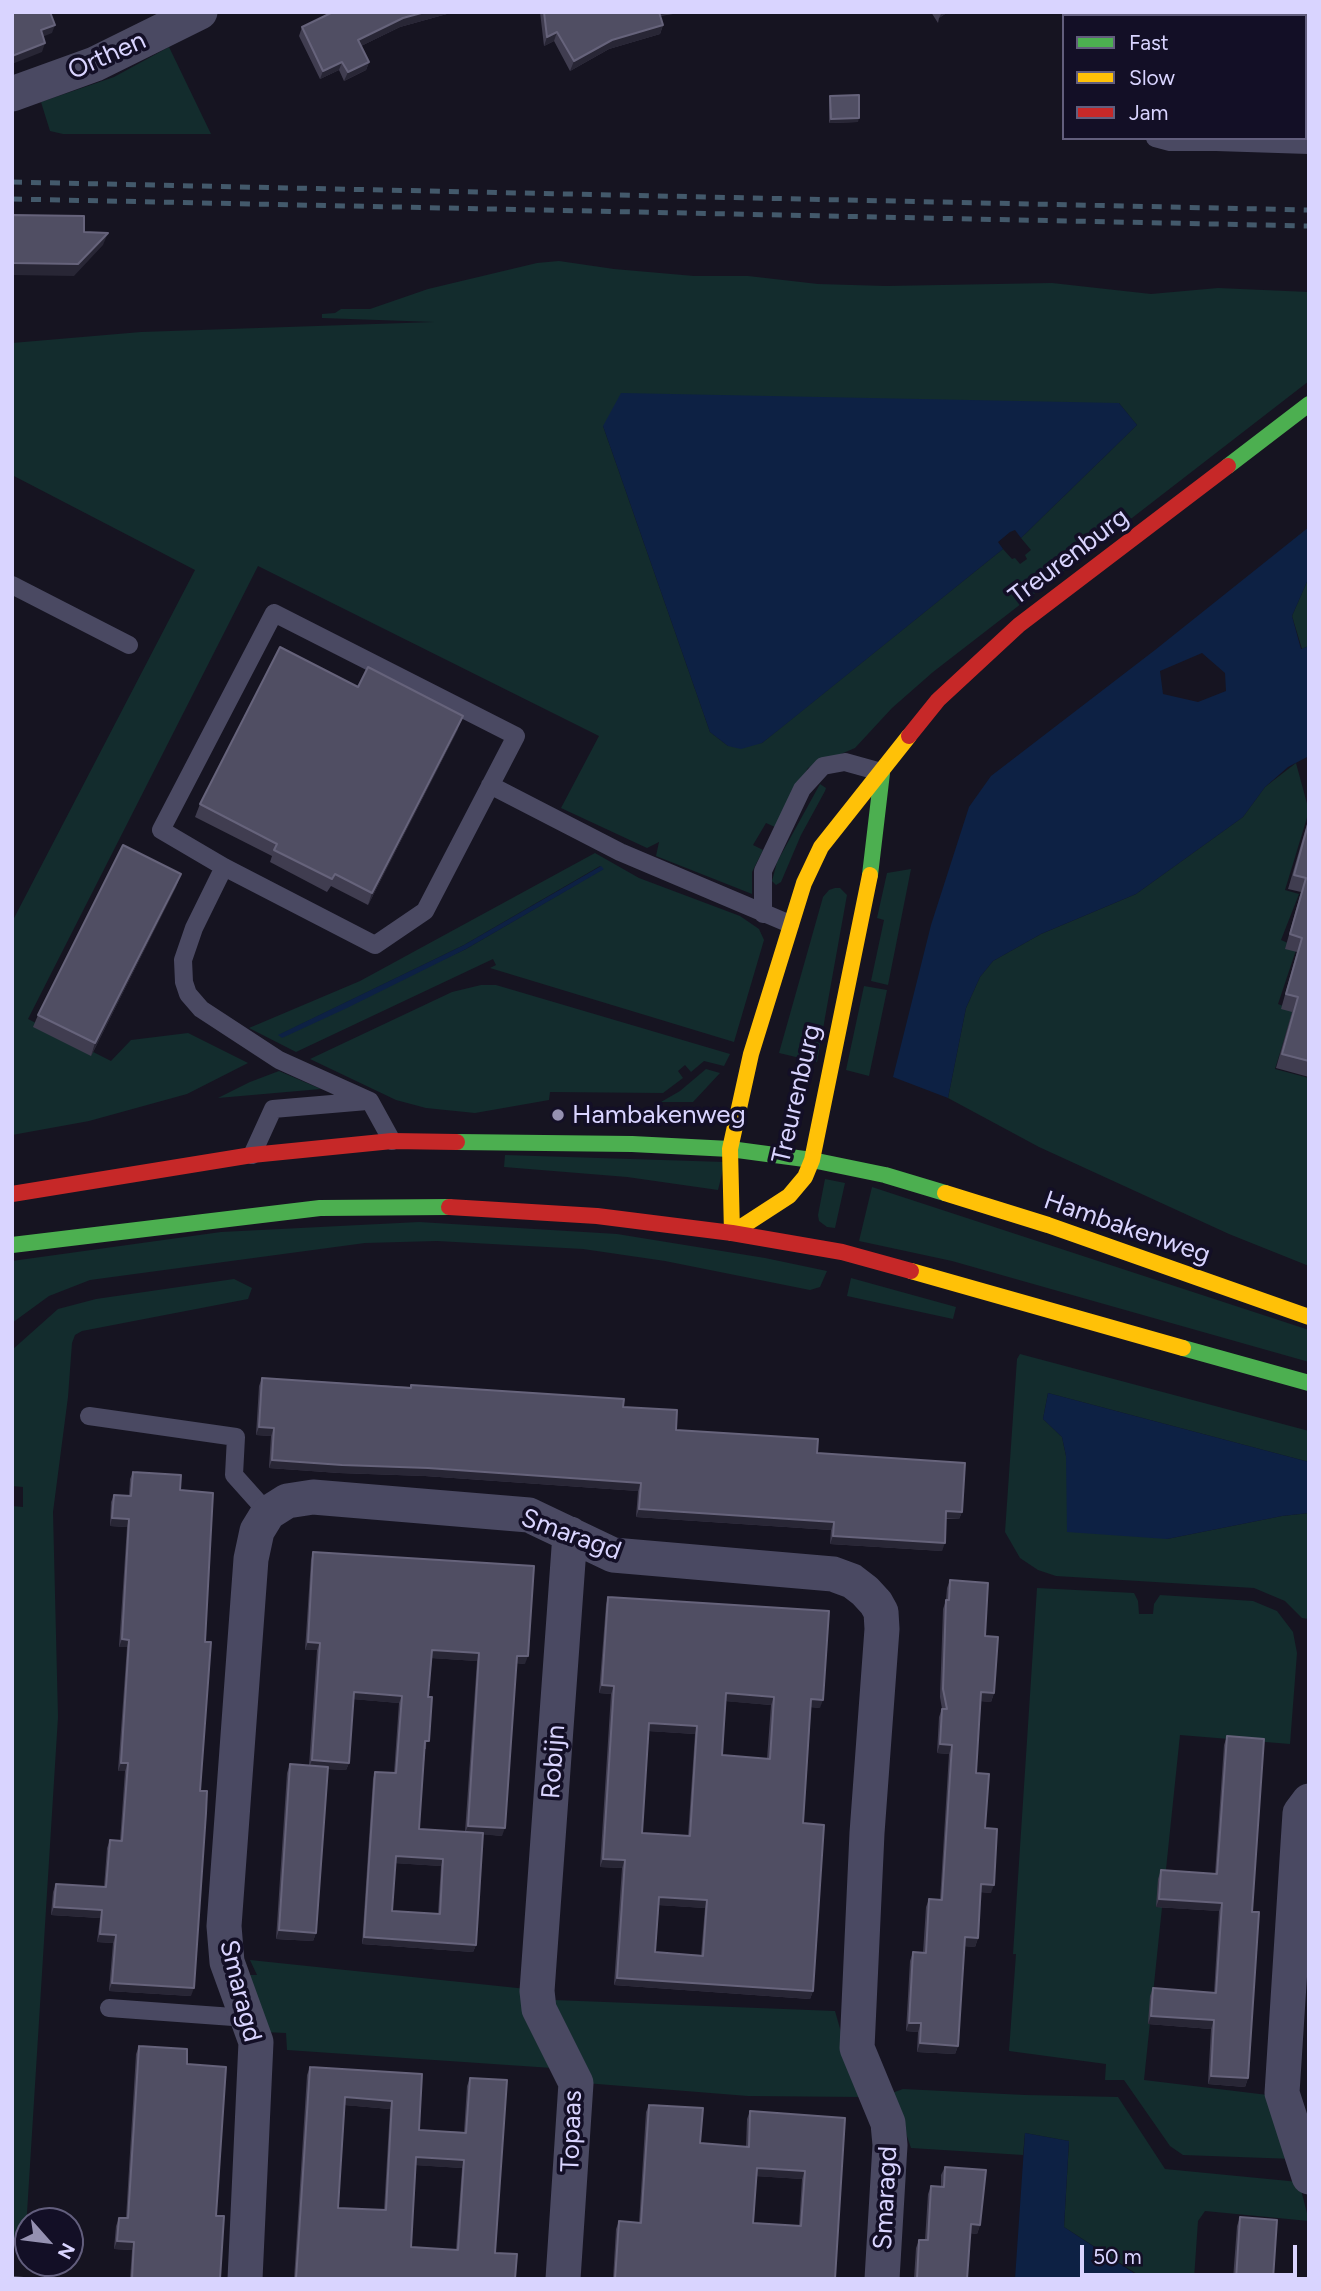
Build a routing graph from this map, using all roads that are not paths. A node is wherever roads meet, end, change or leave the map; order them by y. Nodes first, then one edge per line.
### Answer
1 (200, 12) edge
2 (12, 94) edge
3 (1162, 140) edge
4 (1217, 140) edge
5 (1309, 145) edge
6 (1309, 404) edge
7 (12, 585) edge
8 (129, 645) dead end
9 (882, 773) junction
10 (490, 785) junction
11 (224, 867) junction
12 (763, 914) junction
13 (790, 924) junction
14 (370, 1101) junction
15 (392, 1141) junction
16 (730, 1149) junction
17 (252, 1155) junction
18 (812, 1160) junction
19 (12, 1194) edge
20 (732, 1233) junction
21 (12, 1245) edge
22 (1309, 1317) edge
23 (1309, 1383) edge
24 (89, 1416) dead end
25 (268, 1513) junction
26 (570, 1534) junction
27 (1309, 1801) edge
28 (537, 1991) joint
29 (109, 2008) dead end
30 (247, 2018) junction
31 (1309, 2177) edge
32 (245, 2279) edge
33 (563, 2279) edge
34 (882, 2279) edge

1 - 2 street, Orthen
3 - 4 lane
4 - 5 lane
6 - 9 main road, Treurenburg
7 - 8 lane
9 - 12 lane
9 - 13 main road, Treurenburg
9 - 18 main road, Treurenburg
10 - 11 lane
10 - 11 lane
10 - 12 lane
11 - 14 lane
12 - 13 lane
13 - 16 main road, Treurenburg
14 - 15 lane
14 - 17 lane
15 - 16 main road, Hambakenweg
15 - 17 main road, Hambakenweg
16 - 18 main road, Hambakenweg
16 - 20 main road, Treurenburg
17 - 19 main road, Hambakenweg
18 - 20 main road, Treurenburg
18 - 22 main road, Hambakenweg
20 - 21 main road
20 - 23 main road
24 - 25 lane
25 - 26 street, Smaragd
25 - 30 street, Smaragd
26 - 28 street, Robijn
26 - 34 street, Smaragd
27 - 31 street
28 - 33 street, Topaas
29 - 30 lane
30 - 32 street, Smaragd

